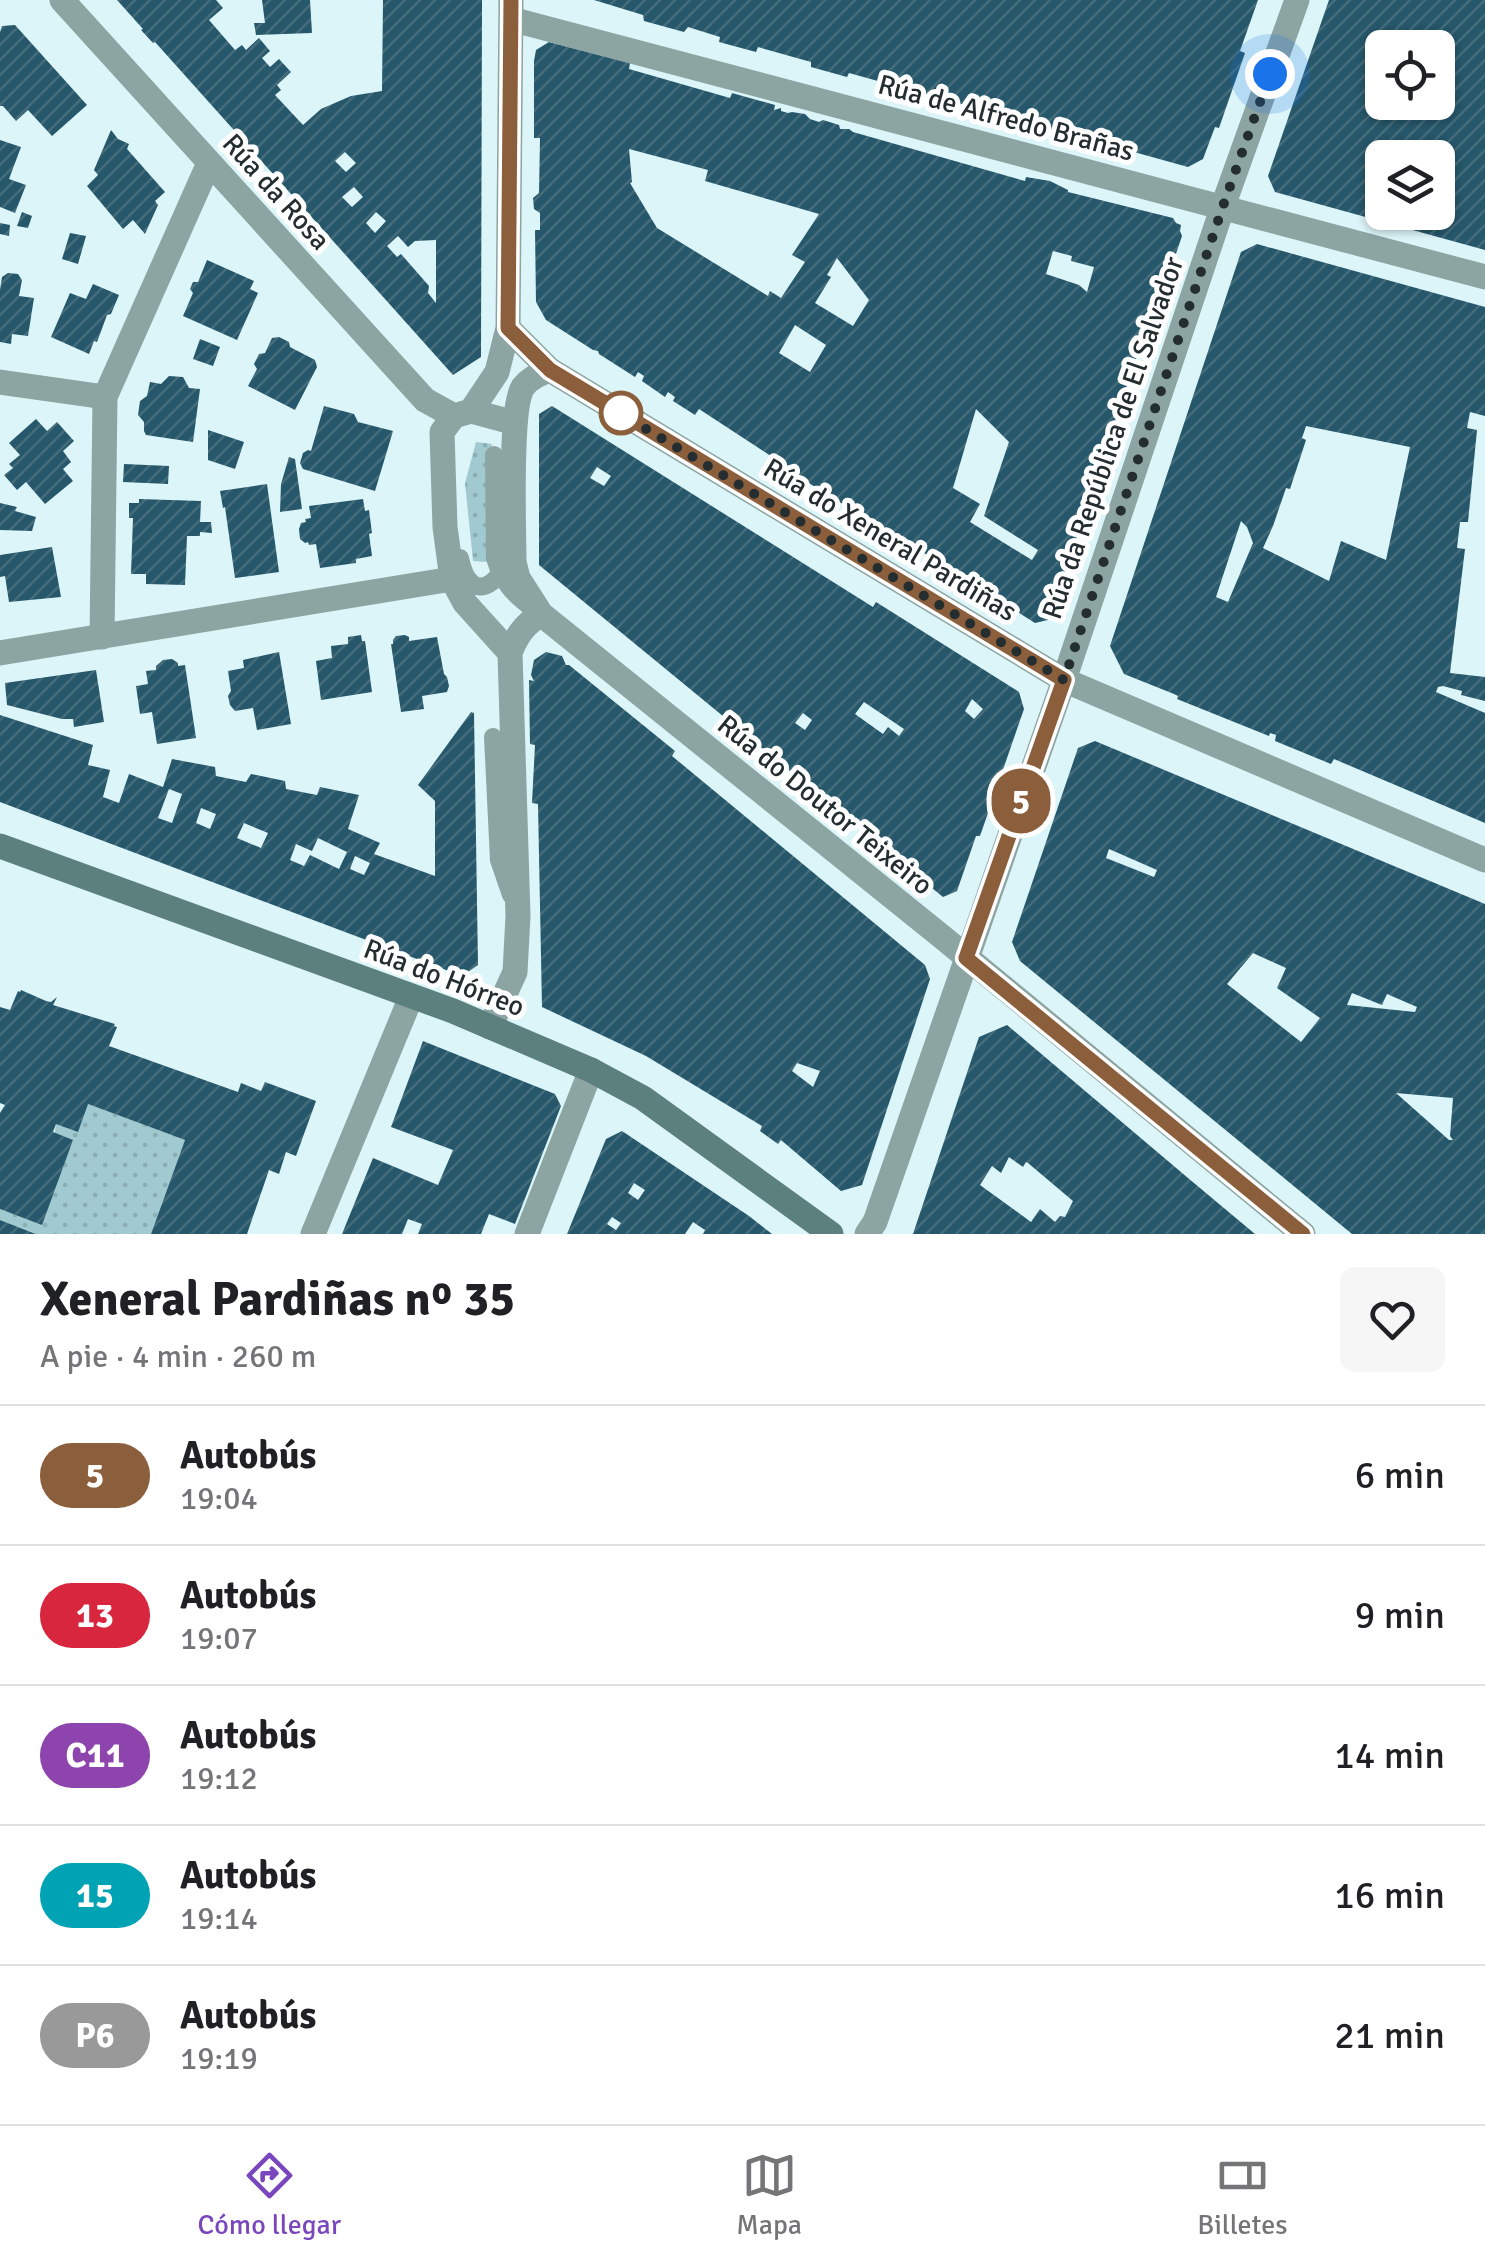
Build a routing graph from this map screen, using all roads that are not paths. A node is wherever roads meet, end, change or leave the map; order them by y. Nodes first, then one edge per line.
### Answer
1 (62, 0) edge
2 (1297, 0) edge
3 (511, 9) edge
4 (209, 164) junction
5 (1223, 206) junction
6 (1485, 277) edge
7 (508, 328) junction
8 (550, 370) junction
9 (0, 382) edge
10 (105, 396) junction
11 (462, 413) junction
12 (515, 423) junction
13 (494, 455) dead end
14 (445, 526) junction
15 (500, 574) junction
16 (452, 579) junction
17 (541, 614) junction
18 (102, 638) junction
19 (0, 653) edge
20 (510, 654) junction
21 (1064, 680) junction
22 (493, 737) dead end
23 (0, 846) edge
24 (1485, 860) edge
25 (518, 916) junction
26 (966, 958) junction
27 (411, 996) junction
28 (490, 1027) junction
29 (592, 1070) junction
30 (313, 1234) edge
31 (527, 1234) edge
32 (831, 1234) edge
33 (867, 1234) edge
34 (1303, 1234) edge

1 - 4 street, Rúa da Rosa
2 - 5 street, Rúa da República de El Salvador
3 - 5 street, Rúa de Alfredo Brañas
3 - 7 street
4 - 10 street
4 - 11 street, Rúa da Rosa
5 - 6 street, Rúa de Alfredo Brañas
5 - 21 street, Rúa da República de El Salvador
7 - 8 street, Rúa do Xeneral Pardiñas
7 - 11 street
8 - 12 street
8 - 21 street, Rúa do Xeneral Pardiñas
9 - 10 street
10 - 18 street
11 - 12 street, Rúa da Rosa
11 - 14 street
12 - 17 street
13 - 15 lane
14 - 15 lane
14 - 16 street
15 - 17 lane
16 - 18 street
16 - 20 street
17 - 20 street
17 - 26 street, Rúa do Doutor Teixeiro
18 - 19 street
20 - 25 street
21 - 24 street, Rúa do Xeneral Pardiñas
21 - 26 street, Rúa da República de El Salvador
22 - 25 lane
23 - 27 street, Rúa do Hórreo
25 - 28 street
26 - 33 street, Rúa da República de El Salvador
26 - 34 street, Rúa do Doutor Teixeiro
27 - 28 street, Rúa do Hórreo
27 - 30 street
28 - 29 street, Rúa do Hórreo
29 - 31 street
29 - 32 street, Rúa do Hórreo

